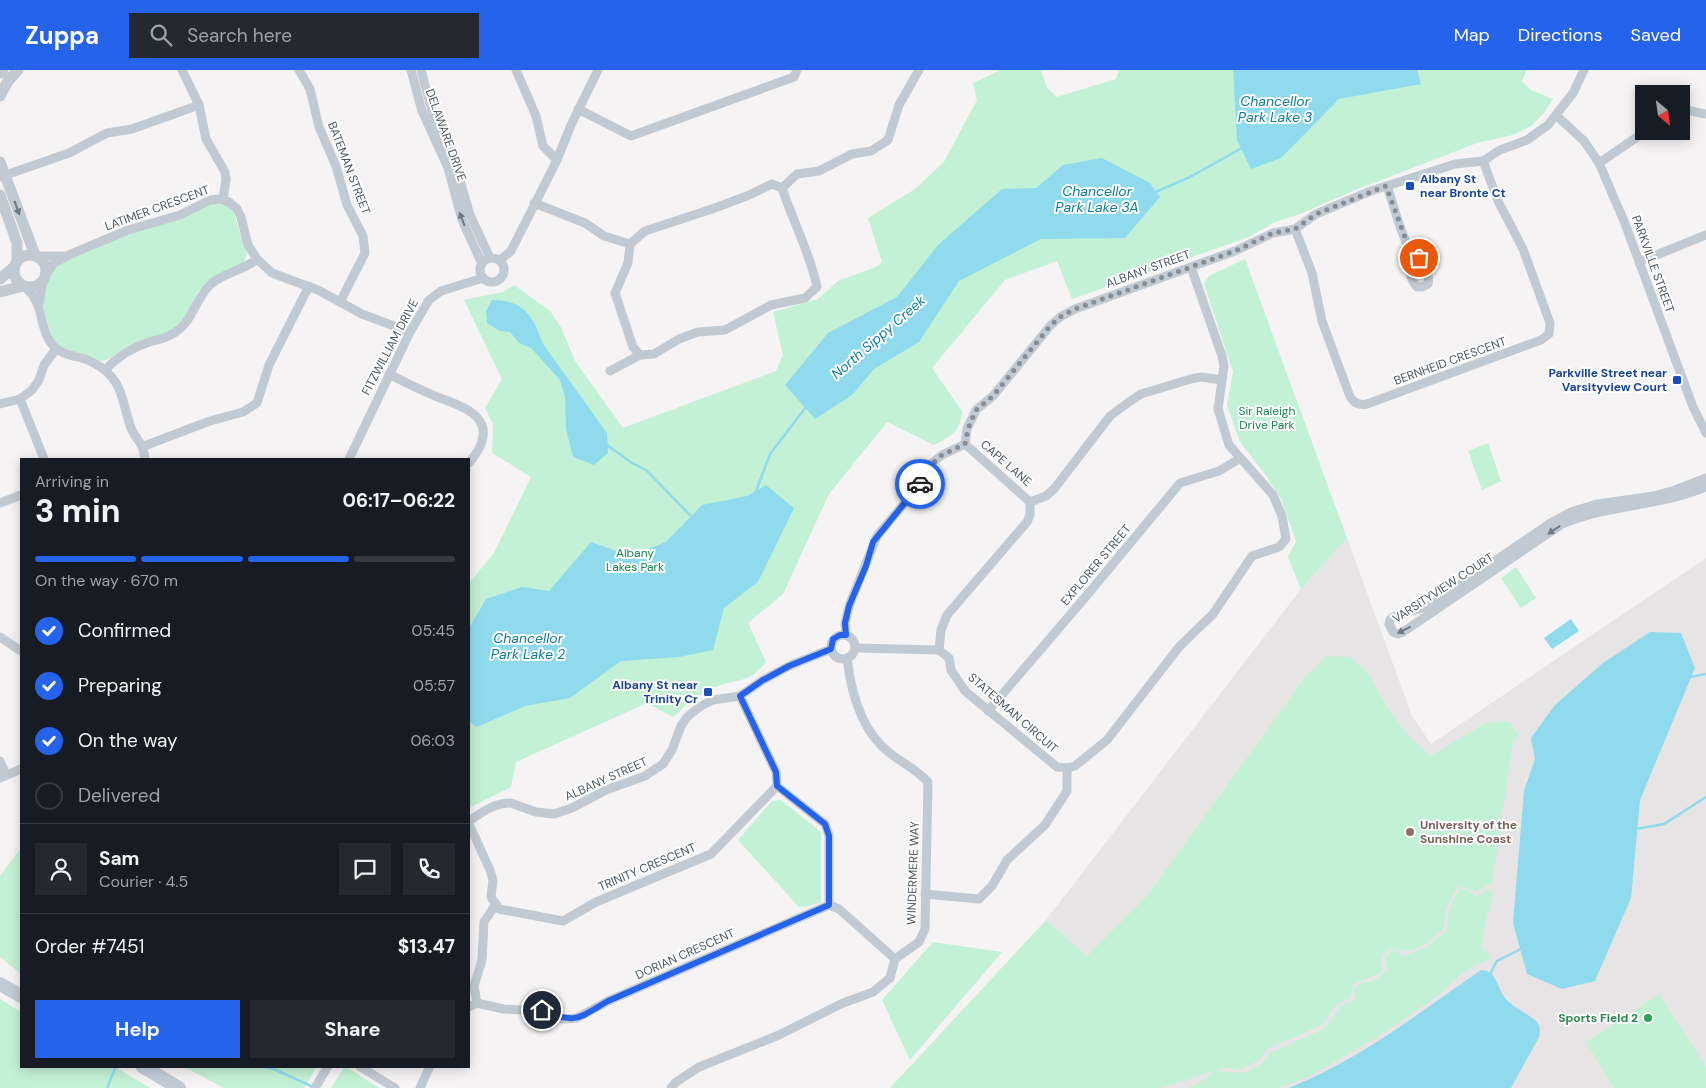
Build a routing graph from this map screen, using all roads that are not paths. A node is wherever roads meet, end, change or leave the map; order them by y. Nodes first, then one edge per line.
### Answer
1 (2, 70) edge
2 (182, 70) edge
3 (299, 70) edge
4 (411, 70) edge
5 (421, 70) edge
6 (516, 70) edge
7 (598, 70) edge
8 (797, 70) edge
9 (919, 70) edge
10 (1584, 70) edge
11 (15, 71) edge
12 (0, 73) edge
13 (0, 96) edge
14 (198, 105) junction
15 (578, 109) junction
16 (1690, 111) edge
17 (1706, 114) edge
18 (1557, 116) junction
19 (1635, 138) edge
20 (559, 157) junction
21 (1484, 161) junction
22 (0, 162) edge
23 (1599, 163) junction
24 (3, 176) edge
25 (1386, 186) junction
26 (782, 188) junction
27 (0, 195) edge
28 (223, 200) junction
29 (534, 202) junction
30 (1295, 229) junction
31 (1706, 235) edge
32 (630, 244) junction
33 (1409, 248) dead end
34 (69, 255) junction
35 (36, 256) junction
36 (490, 258) junction
37 (257, 259) junction
38 (500, 260) junction
39 (1639, 262) junction
40 (15, 264) junction
41 (482, 264) junction
42 (1191, 267) junction
43 (44, 278) junction
44 (483, 278) junction
45 (0, 279) edge
46 (23, 286) junction
47 (309, 286) junction
48 (0, 292) edge
49 (340, 302) junction
50 (38, 304) junction
51 (410, 332) junction
52 (56, 348) junction
53 (640, 355) junction
54 (105, 370) junction
55 (610, 371) dead end
56 (389, 374) junction
57 (1222, 380) junction
58 (20, 399) junction
59 (0, 404) edge
60 (1706, 433) edge
61 (965, 444) junction
62 (144, 446) junction
63 (44, 458) edge
64 (145, 458) edge
65 (349, 458) edge
66 (1239, 459) junction
67 (470, 462) edge
68 (1706, 478) edge
69 (1706, 487) edge
70 (20, 495) edge
71 (1030, 502) junction
72 (0, 503) edge
73 (1598, 508) junction
74 (1431, 609) dead end
75 (846, 635) junction
76 (0, 637) edge
77 (855, 648) junction
78 (831, 649) junction
79 (20, 650) edge
80 (940, 650) junction
81 (847, 658) junction
82 (740, 696) junction
83 (988, 711) junction
84 (0, 761) edge
85 (1067, 768) junction
86 (20, 769) edge
87 (3, 776) edge
88 (777, 786) junction
89 (470, 821) edge
90 (470, 824) edge
91 (926, 894) junction
92 (496, 904) junction
93 (829, 905) junction
94 (895, 958) junction
95 (0, 984) edge
96 (20, 995) edge
97 (473, 1005) edge
98 (146, 1068) edge
99 (327, 1068) edge
100 (362, 1068) edge
101 (429, 1068) edge
102 (317, 1085) edge
103 (175, 1086) edge
104 (396, 1088) edge
105 (420, 1088) edge
106 (671, 1088) edge

1 - 12 street
2 - 14 street
3 - 49 street, BATEMAN STREET
41 -> 4 street, DELAWARE DRIVE
5 - 36 street, DELAWARE DRIVE
6 - 20 street
7 - 15 street
8 - 15 street
9 - 26 street
10 - 18 street, ALBANY STREET
11 - 13 street
14 - 24 street
14 - 28 street
15 - 20 street
16 - 17 street
18 - 21 street, ALBANY STREET
18 - 23 street, PARKVILLE STREET
19 - 23 street
20 - 29 street
21 - 25 street, ALBANY STREET
21 - 30 street, BERNHEID CRESCENT
22 - 24 street
23 - 39 street, PARKVILLE STREET
24 -> 35 street
25 - 30 street, ALBANY STREET
25 - 33 street
26 - 32 street
26 - 53 street
27 - 40 street
28 - 34 street, LATIMER CRESCENT
28 - 37 street, LATIMER CRESCENT
29 - 32 street
29 - 38 street
30 - 42 street, ALBANY STREET
31 - 39 street
32 - 53 street
34 - 35 street, LATIMER CRESCENT
34 - 43 street, LATIMER CRESCENT
35 - 40 street
35 - 43 street
36 - 38 street
36 - 41 street
37 - 47 street, LATIMER CRESCENT
37 - 54 street
38 - 44 street
39 - 60 street, PARKVILLE STREET
40 - 45 street
40 - 46 street
41 - 44 street
42 - 57 street
42 - 61 street, ALBANY STREET
43 - 46 street
43 - 50 street
44 - 51 street, FITZWILLIAM DRIVE
46 - 48 street
46 - 50 street
47 - 49 street, LATIMER CRESCENT
47 - 62 street
49 - 51 street, LATIMER CRESCENT
50 - 52 street
51 - 56 street, FITZWILLIAM DRIVE
52 - 54 street
52 - 58 street
53 - 55 street
54 - 62 street
56 - 65 street, FITZWILLIAM DRIVE
56 - 67 street
57 - 66 street
57 - 71 street
58 - 59 street
58 - 63 street
61 - 71 street, CAPE LANE
61 - 75 street
62 - 64 street
66 - 83 street, EXPLORER STREET
66 - 85 street
68 - 73 street, VARSITYVIEW COURT
69 - 73 street, VARSITYVIEW COURT
70 - 72 street
71 - 80 street
73 - 74 street, VARSITYVIEW COURT
75 - 77 street
75 - 78 street
76 - 79 street
77 - 80 street
77 - 81 street
78 - 81 street
78 - 82 street, ALBANY STREET
80 - 83 street, STATESMAN CIRCUIT
81 - 91 street, WINDERMERE WAY
82 - 88 street
82 - 89 street, ALBANY STREET
83 - 85 street, STATESMAN CIRCUIT
84 - 87 street
85 - 91 street
86 - 87 street
88 - 92 street, TRINITY CRESCENT
88 - 93 street
90 - 92 street
91 - 94 street, WINDERMERE WAY
92 - 97 street
93 - 94 street
93 - 97 street, DORIAN CRESCENT
94 - 106 street
95 - 96 main road
98 - 103 main road
99 - 102 street
100 - 104 street
101 - 105 street

